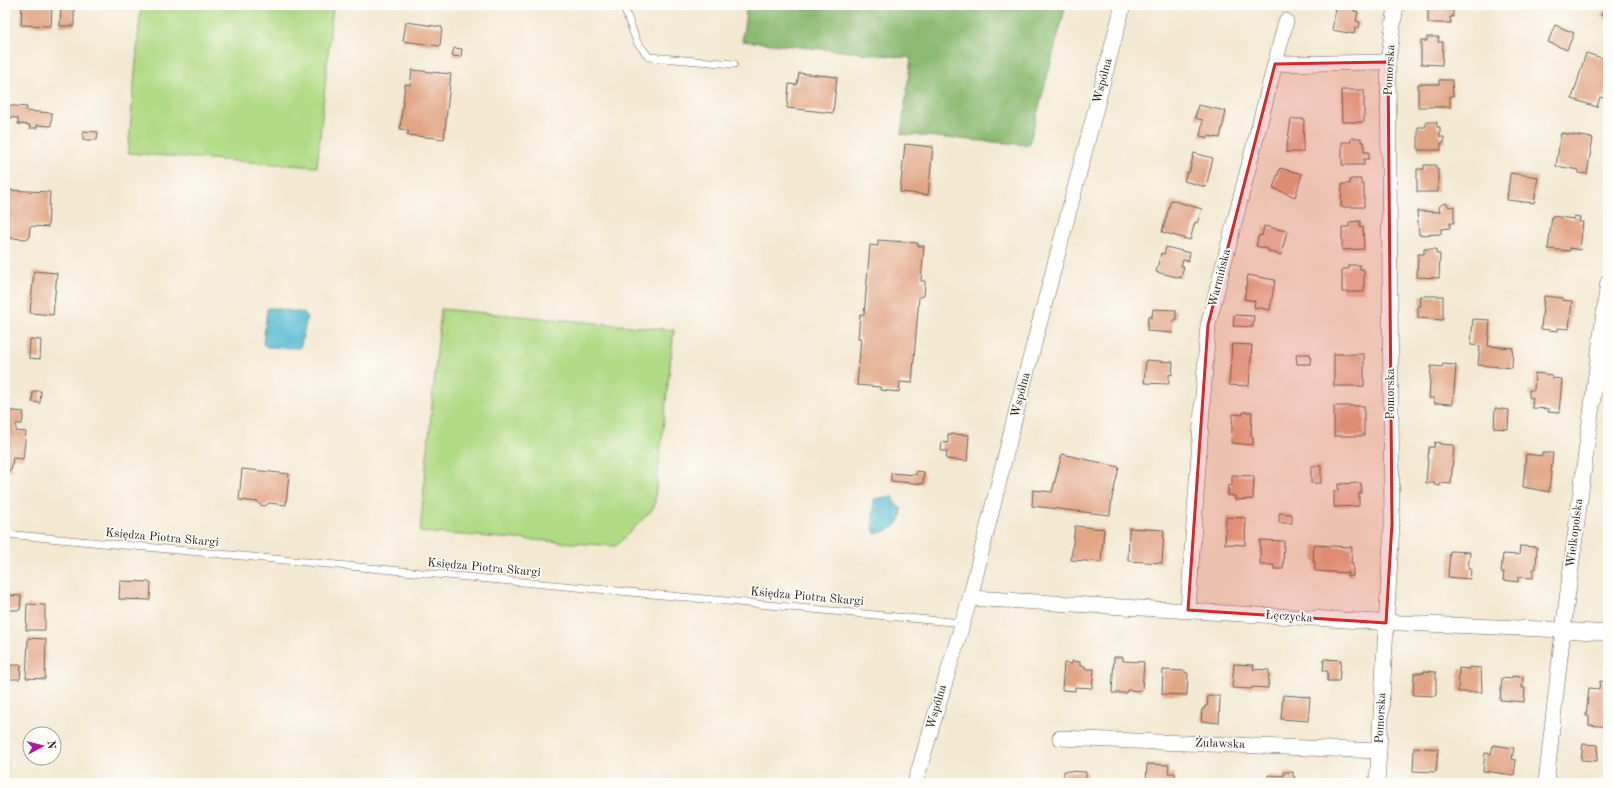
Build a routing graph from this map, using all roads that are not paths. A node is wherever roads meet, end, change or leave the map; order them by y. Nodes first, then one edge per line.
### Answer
1 (623, 5) edge
2 (1123, 5) edge
3 (1396, 5) edge
4 (1286, 21) dead end
5 (1388, 62) junction
6 (734, 64) dead end
7 (1275, 64) junction
8 (1608, 282) edge
9 (5, 534) edge
10 (970, 598) junction
11 (1188, 610) junction
12 (1386, 622) junction
13 (962, 623) junction
14 (1563, 630) junction
15 (1608, 633) edge
16 (1060, 738) dead end
17 (1379, 751) junction
18 (915, 783) edge
19 (1377, 783) edge
20 (1546, 783) edge

1 - 6 lane
2 - 10 street, Wspólna
3 - 5 street, Pomorska
4 - 7 street, Warmińska
5 - 7 street
5 - 12 street, Pomorska
7 - 11 street, Warmińska
8 - 14 street, Wielkopolska
9 - 13 lane, Księdza Piotra Skargi
10 - 11 street, Łęczycka
10 - 13 street, Wspólna
11 - 12 street, Łęczycka
12 - 14 street, Łęczycka
12 - 17 street, Pomorska
13 - 18 street, Wspólna
14 - 15 street, Łęczycka
14 - 20 street, Wielkopolska
16 - 17 street, Żuławska
17 - 19 street, Pomorska

